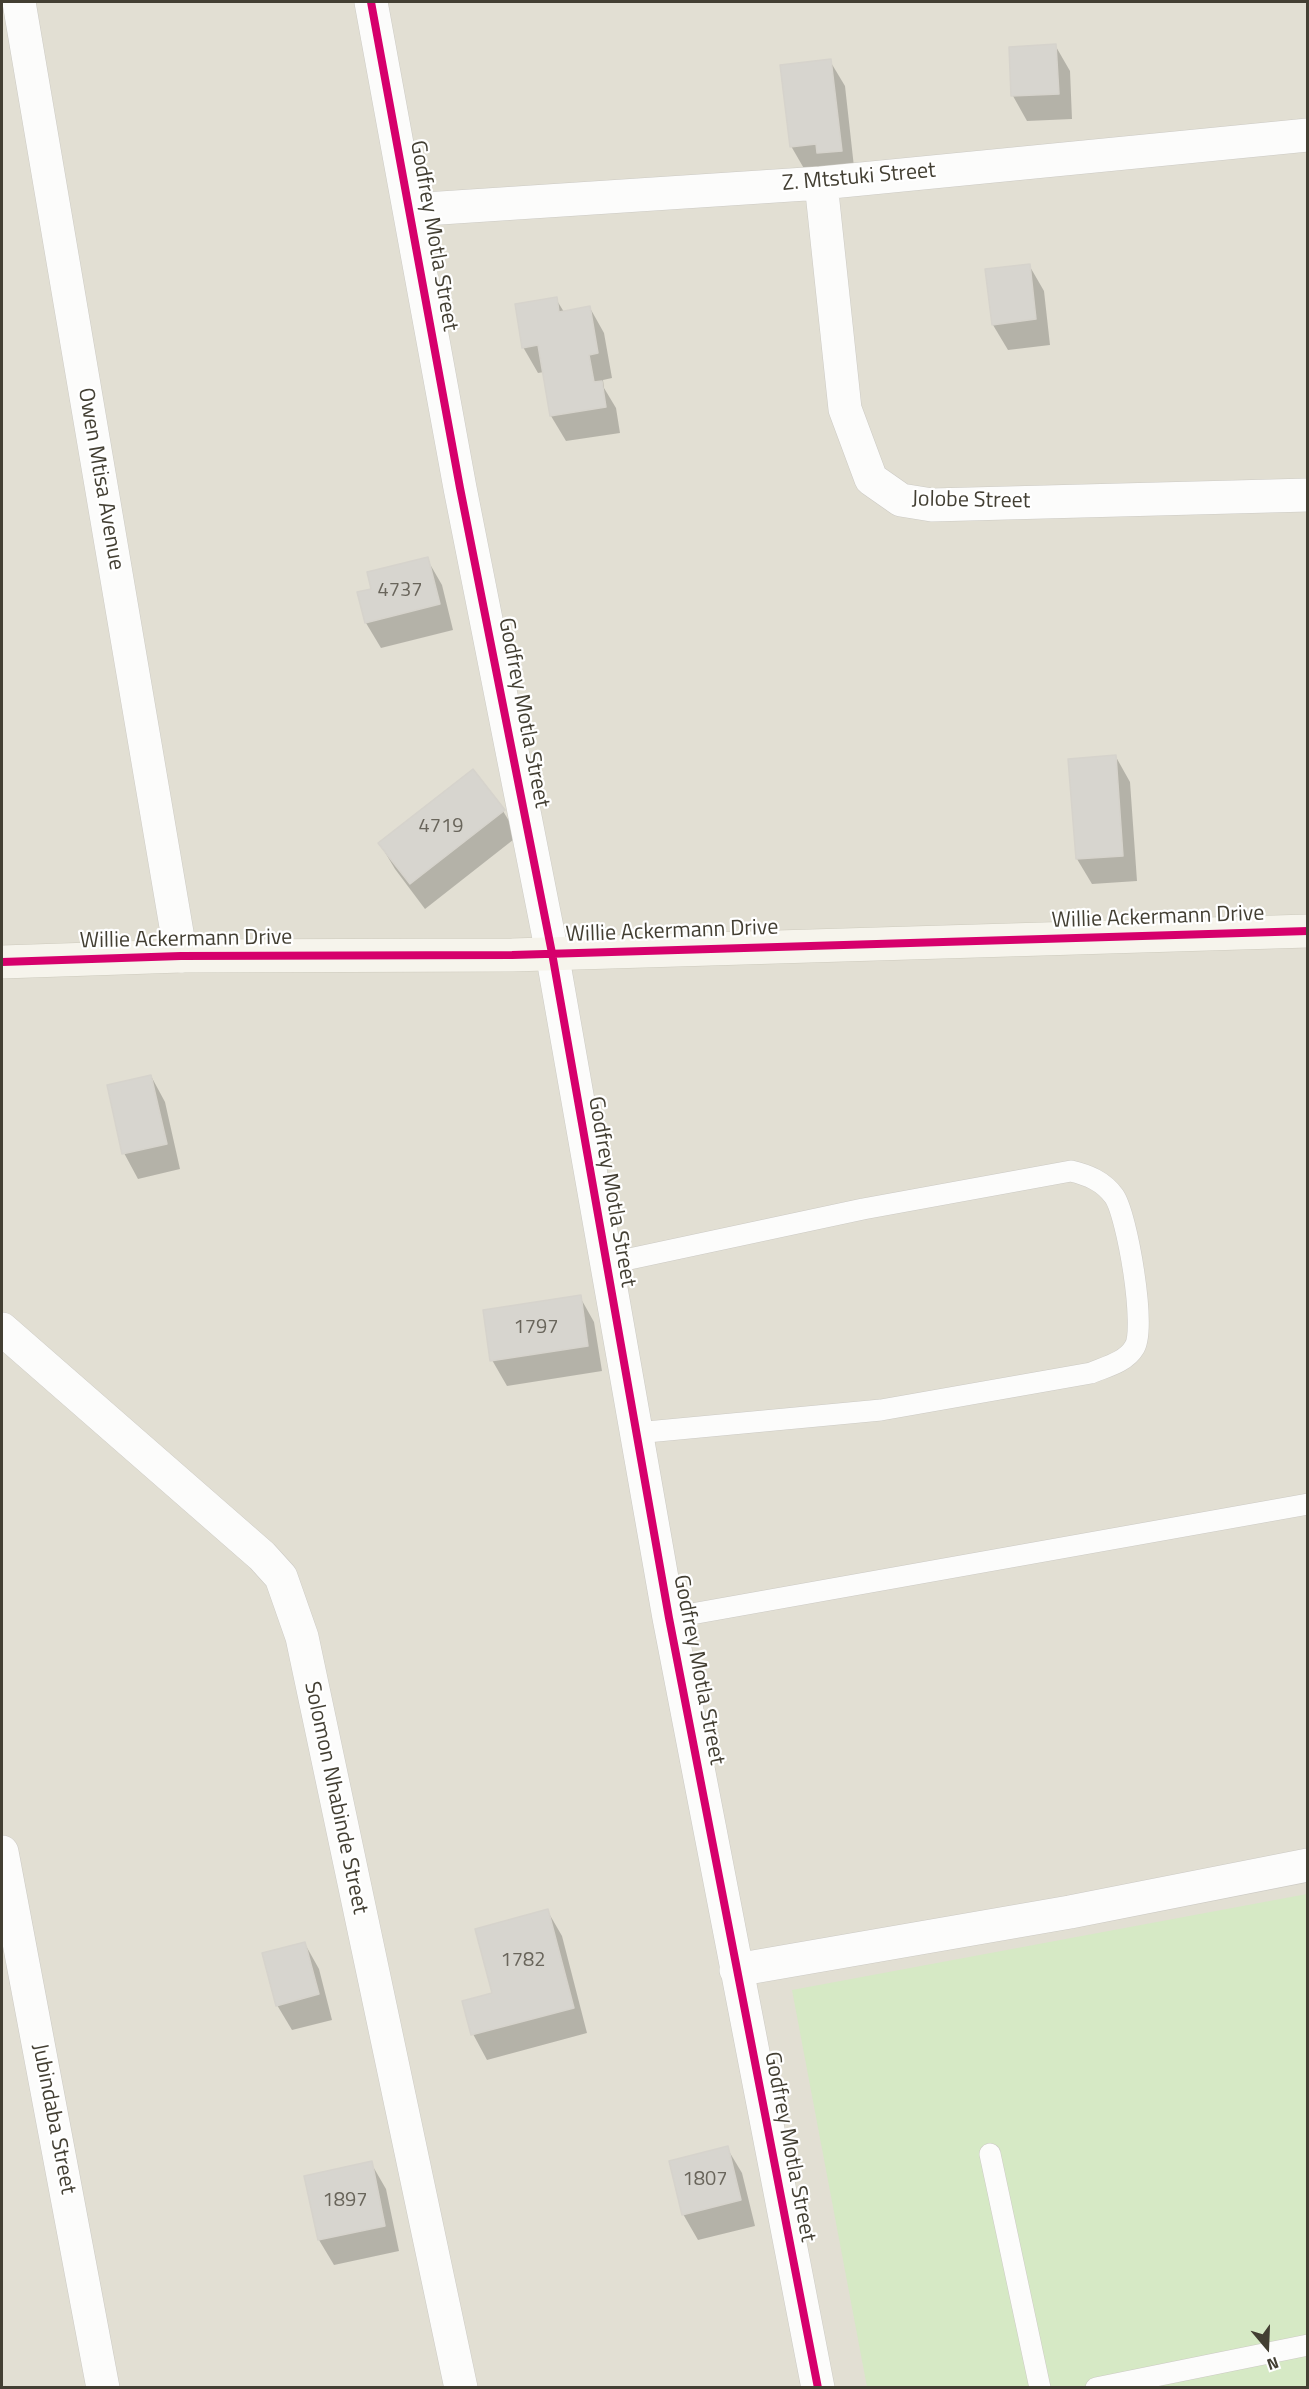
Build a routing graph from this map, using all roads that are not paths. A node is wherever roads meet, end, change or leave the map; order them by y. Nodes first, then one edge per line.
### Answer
1 (19, 2) edge
2 (371, 2) edge
3 (1308, 135) edge
4 (821, 183) junction
5 (410, 210) junction
6 (1308, 495) edge
7 (1308, 932) edge
8 (552, 953) junction
9 (181, 956) junction
10 (2, 963) edge
11 (606, 1263) junction
12 (2, 1329) edge
13 (636, 1433) junction
14 (1308, 1504) edge
15 (669, 1618) junction
16 (2, 1852) edge
17 (1308, 1864) edge
18 (736, 1970) junction
19 (990, 2154) dead end
20 (1308, 2345) edge
21 (103, 2388) edge
22 (461, 2388) edge
23 (818, 2388) edge
24 (1040, 2388) edge
25 (1096, 2388) edge

1 - 9 street, Owen Mtisa Avenue
2 - 5 street, Godfrey Motla Street
3 - 4 street, Z. Mtstuki Street
4 - 5 street, Z. Mtstuki Street
4 - 6 street, Jolobe Street
5 - 8 street, Godfrey Motla Street
7 - 8 street, Willie Ackermann Drive
8 - 9 street, Willie Ackermann Drive
8 - 11 street, Godfrey Motla Street
9 - 10 street, Willie Ackermann Drive
11 - 13 street, Godfrey Motla Street
11 - 13 lane
12 - 22 street, Solomon Nhabinde Street
13 - 15 street, Godfrey Motla Street
14 - 15 lane
15 - 18 street, Godfrey Motla Street
16 - 21 street, Jubindaba Street
17 - 18 street
18 - 23 street, Godfrey Motla Street
19 - 24 lane
20 - 25 lane

